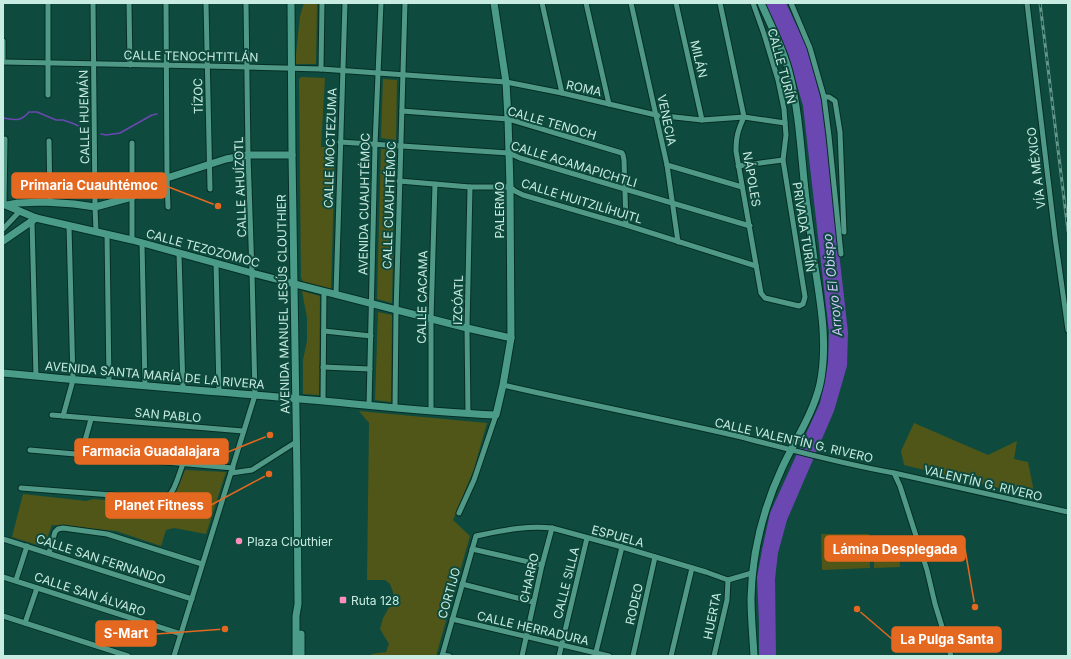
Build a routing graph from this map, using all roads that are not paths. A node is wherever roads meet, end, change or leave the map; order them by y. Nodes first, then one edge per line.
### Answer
1 (48, 3) edge
2 (93, 3) edge
3 (129, 3) edge
4 (166, 3) edge
5 (206, 3) edge
6 (246, 3) edge
7 (291, 3) edge
8 (322, 3) edge
9 (345, 3) edge
10 (380, 3) edge
11 (405, 3) edge
12 (494, 3) edge
13 (542, 3) edge
14 (586, 3) edge
15 (632, 3) edge
16 (676, 3) edge
17 (720, 3) edge
18 (753, 3) edge
19 (761, 3) edge
20 (791, 3) edge
21 (1027, 3) edge
22 (3, 41) edge
23 (3, 62) edge
24 (48, 63) junction
25 (93, 64) junction
26 (130, 65) junction
27 (167, 65) junction
28 (207, 66) junction
29 (247, 68) junction
30 (291, 68) junction
31 (321, 69) junction
32 (343, 71) junction
33 (378, 73) junction
34 (403, 75) junction
35 (506, 82) junction
36 (562, 93) junction
37 (48, 95) dead end
38 (824, 97) junction
39 (610, 104) junction
40 (402, 111) junction
41 (656, 115) junction
42 (744, 117) junction
43 (508, 119) junction
44 (702, 120) junction
45 (785, 123) junction
46 (5, 139) dead end
47 (49, 141) dead end
48 (340, 142) junction
49 (132, 143) dead end
50 (375, 145) junction
51 (401, 147) junction
52 (509, 153) junction
53 (292, 155) junction
54 (248, 156) junction
55 (783, 160) junction
56 (209, 164) junction
57 (667, 165) junction
58 (738, 166) junction
59 (167, 178) junction
60 (399, 181) junction
61 (435, 184) junction
62 (470, 187) junction
63 (510, 187) junction
64 (742, 187) junction
65 (210, 189) dead end
66 (625, 189) junction
67 (132, 197) junction
68 (50, 203) junction
69 (5, 204) edge
70 (672, 204) junction
71 (95, 207) junction
72 (168, 207) dead end
73 (20, 212) junction
74 (34, 220) junction
75 (626, 225) junction
76 (69, 226) junction
77 (750, 226) junction
78 (3, 229) edge
79 (96, 231) junction
80 (844, 232) dead end
81 (107, 234) junction
82 (132, 240) junction
83 (3, 241) edge
84 (678, 242) junction
85 (142, 243) junction
86 (179, 254) junction
87 (841, 254) dead end
88 (216, 263) junction
89 (756, 266) junction
90 (252, 273) junction
91 (294, 283) junction
92 (760, 289) joint
93 (324, 291) junction
94 (336, 294) junction
95 (372, 304) junction
96 (396, 310) junction
97 (431, 319) junction
98 (467, 328) junction
99 (1068, 330) edge
100 (324, 331) junction
101 (371, 336) junction
102 (511, 338) junction
103 (324, 367) junction
104 (370, 369) junction
105 (3, 373) edge
106 (36, 376) junction
107 (73, 380) junction
108 (108, 383) junction
109 (503, 385) junction
110 (145, 386) junction
111 (183, 389) junction
112 (218, 392) junction
113 (255, 395) junction
114 (296, 399) junction
115 (323, 401) junction
116 (370, 406) junction
117 (395, 408) junction
118 (431, 411) junction
119 (468, 414) junction
120 (52, 415) dead end
121 (496, 415) junction
122 (63, 416) junction
123 (91, 419) junction
124 (243, 432) junction
125 (296, 442) junction
126 (30, 450) dead end
127 (794, 450) junction
128 (81, 455) junction
129 (183, 464) junction
130 (233, 468) junction
131 (231, 473) junction
132 (894, 473) junction
133 (21, 488) dead end
134 (1068, 512) edge
135 (459, 513) dead end
136 (552, 528) junction
137 (476, 536) joint
138 (587, 538) junction
139 (3, 539) edge
140 (27, 546) junction
141 (622, 547) junction
142 (472, 549) junction
143 (49, 553) junction
144 (655, 557) junction
145 (202, 564) junction
146 (542, 565) junction
147 (692, 568) junction
148 (752, 573) junction
149 (3, 577) edge
150 (16, 580) junction
151 (728, 580) junction
152 (462, 584) junction
153 (37, 588) junction
154 (192, 599) junction
155 (533, 602) junction
156 (298, 604) junction
157 (3, 617) edge
158 (452, 619) junction
159 (26, 623) junction
160 (181, 634) junction
161 (526, 636) junction
162 (561, 645) junction
163 (442, 655) edge
164 (596, 655) edge
165 (128, 656) edge
166 (174, 656) edge
167 (296, 656) edge
168 (301, 656) edge
169 (449, 656) edge
170 (522, 656) edge
171 (559, 656) edge
172 (609, 656) edge
173 (633, 656) edge
174 (671, 656) edge
175 (714, 656) edge
176 (754, 656) edge
177 (951, 656) edge

1 - 24 street
2 - 25 street, CALLE HUEMÁN
3 - 26 street
4 - 27 street
5 - 28 street, TÍZOC
6 - 29 street, CALLE AHUÍZOTL
7 - 30 street, AVENIDA MANUEL JESÚS CLOUTHIER
8 - 31 street
9 - 32 street, CALLE MOCTEZUMA
10 - 33 street, AVENIDA CUAUHTÉMOC
11 - 34 street, CALLE CUAUHTÉMOC
12 - 35 street, PALERMO
13 - 36 street
14 - 39 street
15 - 41 street, VENECIA
16 - 44 street, MILÁN
17 - 42 street
18 - 45 street, CALLE TURÍN
19 - 127 street
20 - 38 street
21 - 99 street, VÍA A MÉXICO
22 - 23 street
23 - 24 street, CALLE TENOCHTITLÁN
24 - 25 street, CALLE TENOCHTITLÁN
24 - 37 street
25 - 26 street, CALLE TENOCHTITLÁN
25 - 71 street, CALLE HUEMÁN
26 - 27 street, CALLE TENOCHTITLÁN
27 - 28 street, CALLE TENOCHTITLÁN
27 - 59 street
28 - 29 street, CALLE TENOCHTITLÁN
28 - 56 street, TÍZOC
29 - 30 street, CALLE TENOCHTITLÁN
29 - 54 street, CALLE AHUÍZOTL
30 - 31 street, CALLE TENOCHTITLÁN
30 - 53 street, AVENIDA MANUEL JESÚS CLOUTHIER
31 - 32 street, CALLE TENOCHTITLÁN
32 - 33 street, CALLE TENOCHTITLÁN
32 - 48 street, CALLE MOCTEZUMA
33 - 34 street, ROMA
33 - 50 street, AVENIDA CUAUHTÉMOC
34 - 35 street, ROMA
34 - 40 street, CALLE CUAUHTÉMOC
35 - 36 street, ROMA
35 - 43 street, PALERMO
36 - 39 street, ROMA
38 - 80 street
38 - 87 street
39 - 41 street, ROMA
40 - 43 street, CALLE TENOCH
40 - 51 street, CALLE CUAUHTÉMOC
41 - 44 street, ROMA
41 - 57 street, VENECIA
42 - 44 street, ROMA
42 - 45 street, ROMA
42 - 58 street, NÁPOLES
43 - 52 street, PALERMO
43 - 66 street, CALLE TENOCH
45 - 55 street, CALLE TURÍN
46 - 69 street
47 - 68 street
48 - 50 street, CALLE ACAMAPICHTLI
48 - 94 street, CALLE MOCTEZUMA
49 - 67 street
50 - 51 street, CALLE ACAMAPICHTLI
50 - 95 street, AVENIDA CUAUHTÉMOC
51 - 52 street, CALLE ACAMAPICHTLI
51 - 60 street, CALLE CUAUHTÉMOC
52 - 63 street, PALERMO
52 - 66 street, CALLE ACAMAPICHTLI
53 - 54 street
53 - 91 street, AVENIDA MANUEL JESÚS CLOUTHIER
54 - 56 street
54 - 90 street, CALLE AHUÍZOTL
55 - 58 street
55 - 92 street, PRIVADA TURÍN
56 - 59 street
56 - 65 street, TÍZOC
57 - 64 street
57 - 70 street, VENECIA
58 - 64 street, NÁPOLES
59 - 67 street
59 - 72 street
60 - 61 street, CALLE HUITZILÍHUITL
60 - 96 street, CALLE CUAUHTÉMOC
61 - 62 street, CALLE HUITZILÍHUITL
61 - 97 street, CALLE CACAMA
62 - 63 street, CALLE HUITZILÍHUITL
62 - 98 street, IZCÓATL
63 - 75 street, CALLE HUITZILÍHUITL
63 - 102 street, PALERMO
64 - 77 street, NÁPOLES
66 - 70 street, CALLE ACAMAPICHTLI
66 - 75 street
67 - 71 street
67 - 82 street
68 - 69 street
68 - 71 street
69 - 73 street, CALLE TEZOZOMOC
70 - 77 street, CALLE ACAMAPICHTLI
70 - 84 street, VENECIA
71 - 79 street, CALLE HUEMÁN
73 - 74 street, CALLE TEZOZOMOC
73 - 78 street
74 - 76 street, CALLE TEZOZOMOC
74 - 83 street
74 - 106 street
75 - 84 street, CALLE HUITZILÍHUITL
76 - 79 street, CALLE TEZOZOMOC
76 - 107 street
77 - 89 street, NÁPOLES
79 - 81 street, CALLE TEZOZOMOC
81 - 82 street, CALLE TEZOZOMOC
81 - 108 street
82 - 85 street, CALLE TEZOZOMOC
84 - 89 street, CALLE HUITZILÍHUITL
85 - 86 street, CALLE TEZOZOMOC
85 - 110 street
86 - 88 street, CALLE TEZOZOMOC
86 - 111 street
88 - 90 street, CALLE TEZOZOMOC
88 - 112 street
89 - 92 street, NÁPOLES
90 - 91 street, CALLE TEZOZOMOC
90 - 113 street, CALLE AHUÍZOTL
91 - 93 street, CALLE TEZOZOMOC
91 - 114 street, AVENIDA MANUEL JESÚS CLOUTHIER
93 - 94 street, CALLE TEZOZOMOC
93 - 100 street
94 - 95 street, CALLE TEZOZOMOC
95 - 96 street, CALLE TEZOZOMOC
95 - 101 street, AVENIDA CUAUHTÉMOC
96 - 97 street, CALLE TEZOZOMOC
96 - 117 street, CALLE CUAUHTÉMOC
97 - 98 street, CALLE TEZOZOMOC
97 - 118 street, CALLE CACAMA
98 - 102 street, CALLE TEZOZOMOC
98 - 119 street, IZCÓATL
100 - 101 street
100 - 103 street
101 - 104 street, AVENIDA CUAUHTÉMOC
102 - 109 street, PALERMO
103 - 104 street
103 - 115 street
104 - 116 street, AVENIDA CUAUHTÉMOC
105 - 106 street, AVENIDA SANTA MARÍA DE LA RIVERA
106 - 107 street, AVENIDA SANTA MARÍA DE LA RIVERA
107 - 108 street, AVENIDA SANTA MARÍA DE LA RIVERA
107 - 122 street
108 - 110 street, AVENIDA SANTA MARÍA DE LA RIVERA
109 - 121 street, PALERMO
109 - 127 street, CALLE VALENTÍN G. RIVERO
110 - 111 street, AVENIDA SANTA MARÍA DE LA RIVERA
111 - 112 street, AVENIDA SANTA MARÍA DE LA RIVERA
112 - 113 street, AVENIDA SANTA MARÍA DE LA RIVERA
113 - 114 street, AVENIDA SANTA MARÍA DE LA RIVERA
113 - 124 street, CALLE AHUÍZOTL
114 - 115 street, AVENIDA SANTA MARÍA DE LA RIVERA
114 - 125 street, AVENIDA MANUEL JESÚS CLOUTHIER
115 - 116 street, AVENIDA SANTA MARÍA DE LA RIVERA
116 - 117 street, AVENIDA SANTA MARÍA DE LA RIVERA
117 - 118 street, AVENIDA SANTA MARÍA DE LA RIVERA
118 - 119 street, AVENIDA SANTA MARÍA DE LA RIVERA
119 - 121 street, AVENIDA SANTA MARÍA DE LA RIVERA
120 - 122 street, SAN PABLO
121 - 135 street
122 - 123 street, SAN PABLO
123 - 124 street, SAN PABLO
123 - 128 street
124 - 130 street, CALLE AHUÍZOTL
125 - 131 street
125 - 156 street, AVENIDA MANUEL JESÚS CLOUTHIER
126 - 128 street
127 - 132 street, CALLE VALENTÍN G. RIVERO
127 - 148 street
128 - 129 street
129 - 130 street
129 - 133 street
130 - 131 street, CALLE AHUÍZOTL
131 - 145 street, CALLE AHUÍZOTL
132 - 134 street, VALENTÍN G. RIVERO
132 - 177 street
136 - 137 street, ESPUELA
136 - 138 street, ESPUELA
136 - 146 street, CHARRO
137 - 142 street, CORTIJO
138 - 141 street, ESPUELA
138 - 162 street, CALLE SILLA
139 - 140 street, CALLE SAN FERNANDO
140 - 143 street, CALLE SAN FERNANDO
140 - 150 street
141 - 144 street, ESPUELA
141 - 164 street
142 - 146 street
142 - 152 street, CORTIJO
143 - 145 street
143 - 154 street, CALLE SAN FERNANDO
144 - 147 street, ESPUELA
144 - 173 street, RODEO
145 - 154 street, CALLE AHUÍZOTL
146 - 155 street, CHARRO
147 - 151 street, ESPUELA
147 - 174 street
148 - 151 street
148 - 176 street
149 - 150 street, CALLE SAN ÁLVARO
150 - 153 street, CALLE SAN ÁLVARO
151 - 175 street, HUERTA
152 - 155 street
152 - 158 street, CORTIJO
153 - 159 street
153 - 160 street, CALLE SAN ÁLVARO
154 - 160 street, CALLE AHUÍZOTL
155 - 161 street, CHARRO
156 - 167 street, AVENIDA MANUEL JESÚS CLOUTHIER
156 - 168 street, AVENIDA MANUEL JESÚS CLOUTHIER
157 - 159 street
158 - 161 street, CALLE HERRADURA
158 - 163 street, CORTIJO
159 - 165 street
160 - 166 street, CALLE AHUÍZOTL
161 - 162 street, CALLE HERRADURA
161 - 170 street, CHARRO
162 - 164 street, CALLE HERRADURA
162 - 171 street, CALLE SILLA
163 - 169 street
164 - 172 street, CALLE HERRADURA

